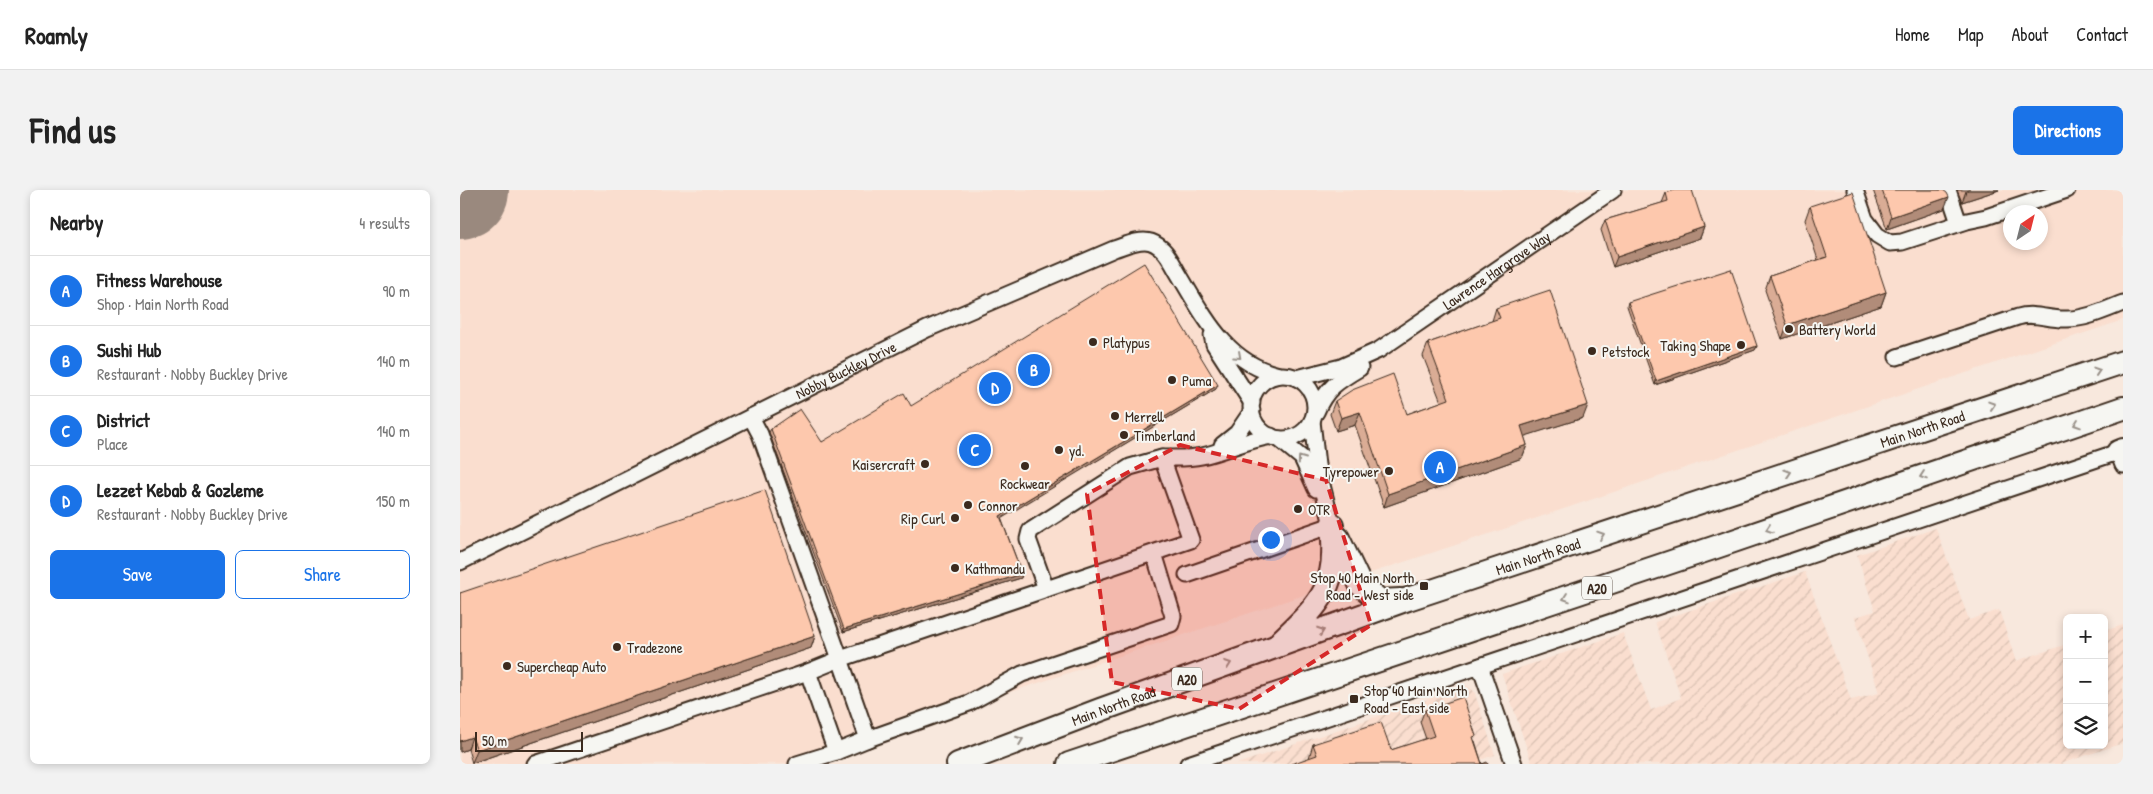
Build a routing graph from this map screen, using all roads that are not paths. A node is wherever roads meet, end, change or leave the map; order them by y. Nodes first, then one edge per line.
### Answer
1 (1613, 190) edge
2 (1856, 190) edge
3 (1934, 190) edge
4 (2067, 190) edge
5 (1952, 193) edge
6 (1963, 222) junction
7 (2123, 304) edge
8 (1208, 322) junction
9 (1379, 350) junction
10 (1897, 357) dead end
11 (2123, 362) edge
12 (1279, 375) junction
13 (1297, 378) junction
14 (1252, 407) junction
15 (2123, 408) edge
16 (751, 417) junction
17 (1314, 417) junction
18 (1275, 438) junction
19 (1212, 453) junction
20 (2121, 455) edge
21 (1162, 458) junction
22 (1331, 522) junction
23 (1154, 553) junction
24 (460, 562) edge
25 (1187, 575) dead end
26 (1046, 589) junction
27 (1408, 599) junction
28 (1275, 647) junction
29 (840, 659) junction
30 (1480, 666) junction
31 (808, 672) junction
32 (868, 739) junction
33 (836, 752) junction
34 (1223, 758) edge
35 (536, 764) edge
36 (797, 764) edge
37 (958, 764) edge
38 (1069, 764) edge
39 (1188, 764) edge
40 (1514, 764) edge

1 - 9 street, Lawrence Hargrave Way
2 - 6 street
3 - 5 street
4 - 6 street
5 - 6 street
7 - 10 street
8 -> 12 street, Nobby Buckley Drive
8 - 14 street, Nobby Buckley Drive
8 - 16 street, Nobby Buckley Drive
9 - 13 street, Lawrence Hargrave Way
9 - 17 street, Lawrence Hargrave Way
27 -> 11 highway, Main North Road / A20
12 - 13 street
12 - 14 street
13 - 17 street
14 - 18 street
14 - 19 street
15 -> 38 highway, A20
16 - 24 street, Nobby Buckley Drive
16 - 29 street
17 - 18 street
17 - 22 street
18 - 19 street
22 -> 18 street
19 - 21 street
20 - 30 street
21 - 23 street
21 - 26 street
22 - 25 street
22 - 27 highway
22 - 28 highway
23 - 26 street
23 - 32 street
26 - 29 street
28 -> 27 highway, Main North Road / A20
37 -> 28 highway, Main North Road / A20
29 - 31 street
29 - 32 street
30 - 34 street
30 - 40 street
31 - 33 street
31 - 35 street
32 - 33 street
33 - 36 street
34 - 39 street

